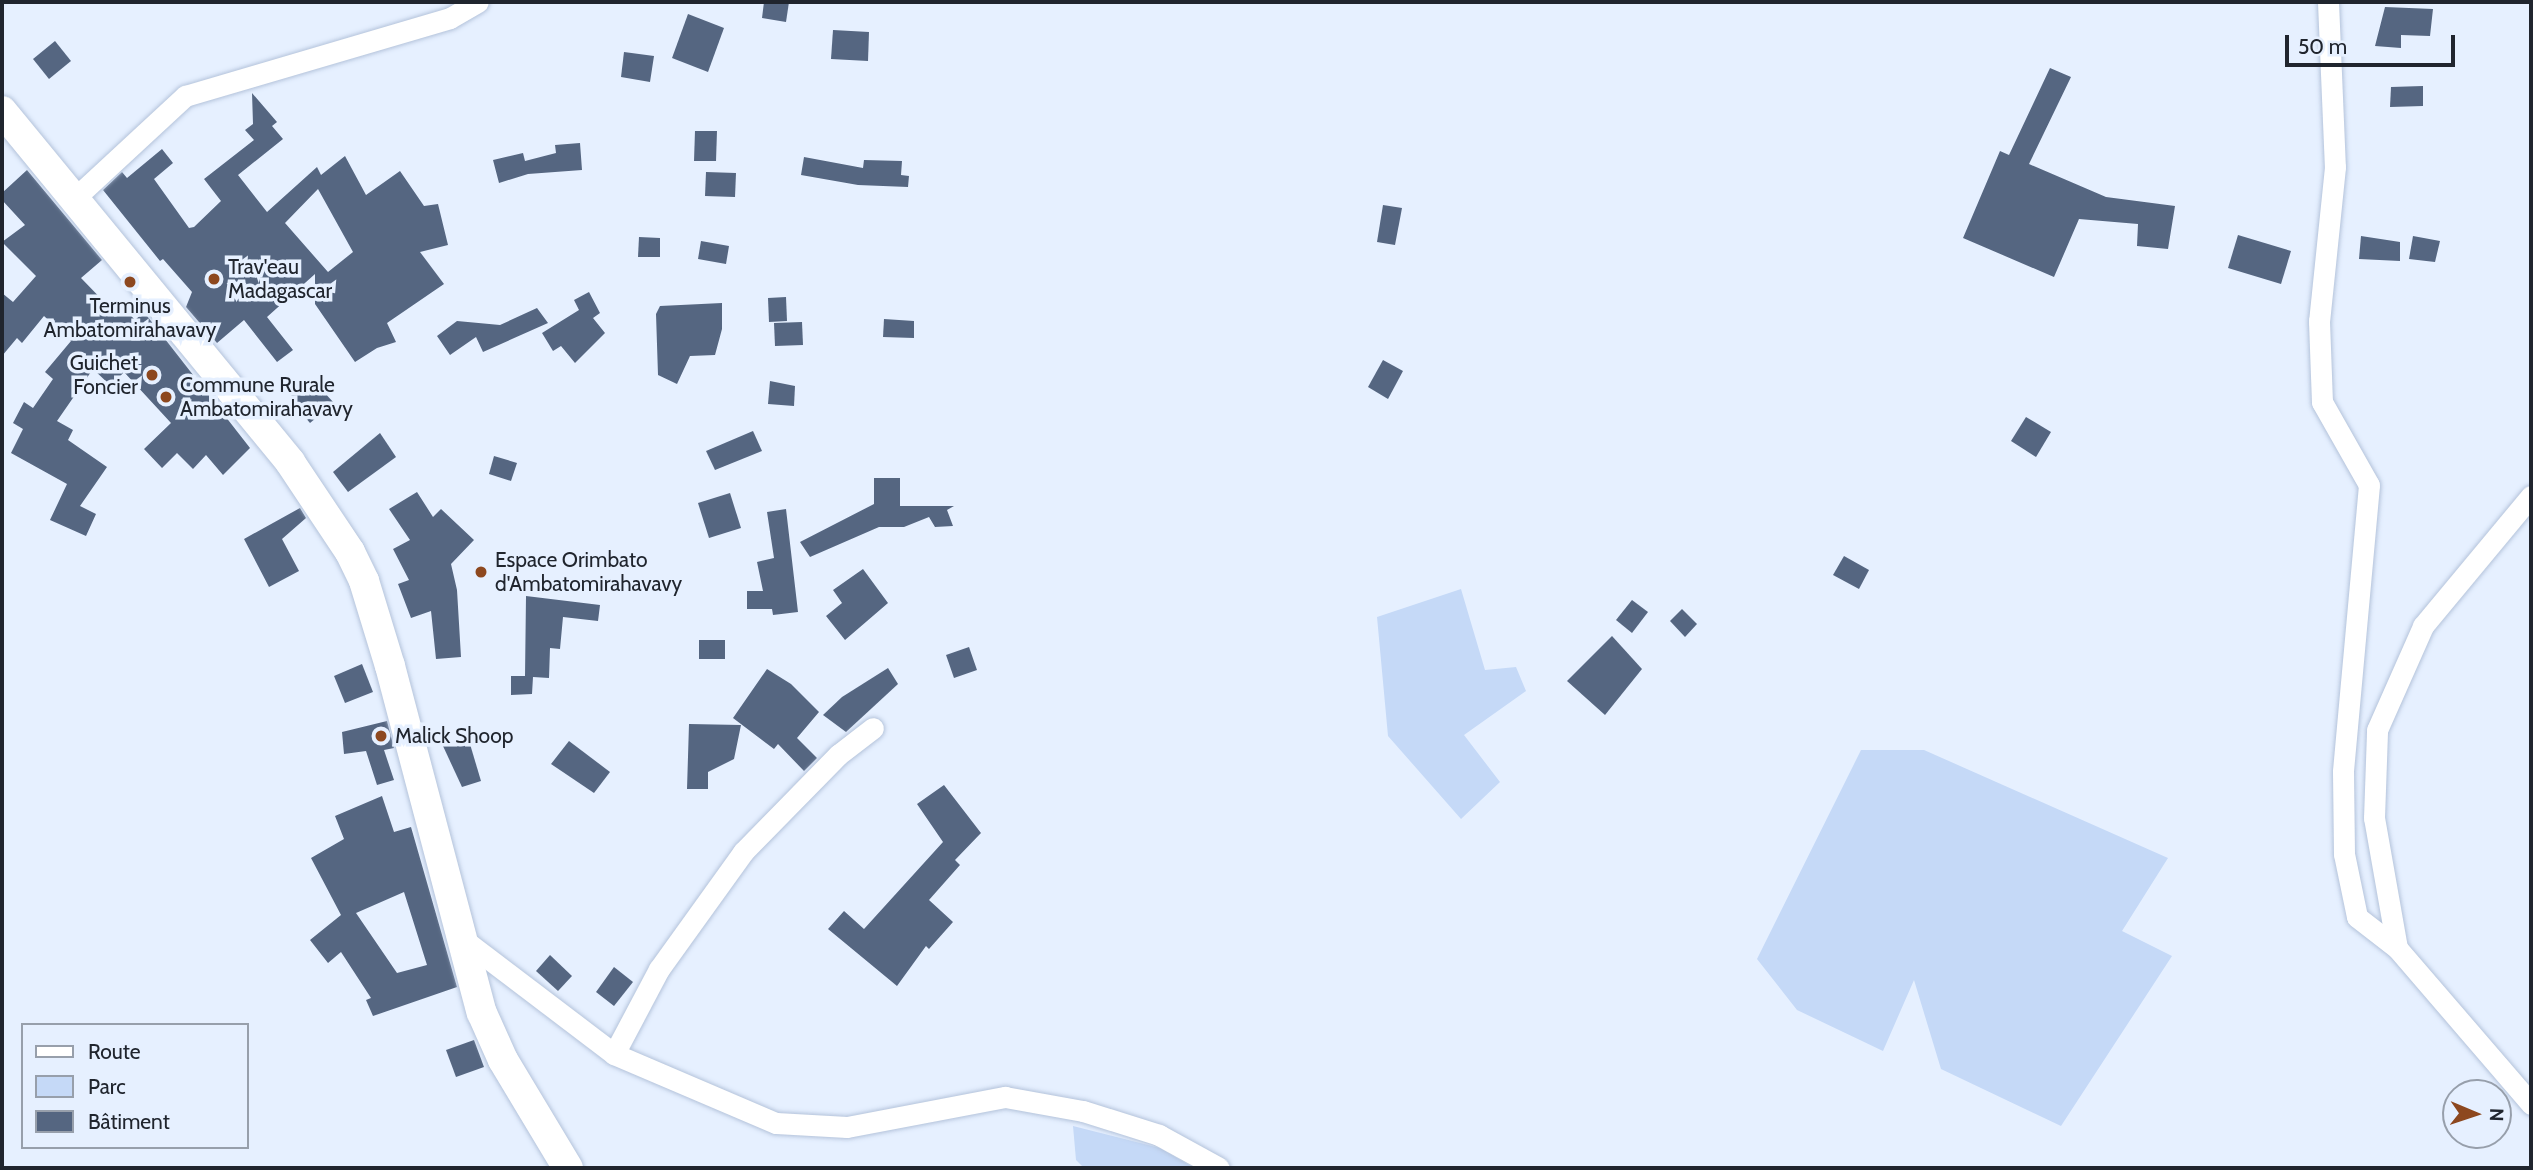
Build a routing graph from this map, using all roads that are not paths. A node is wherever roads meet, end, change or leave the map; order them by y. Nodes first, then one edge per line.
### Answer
1 (478, 2) edge
2 (2328, 2) edge
3 (2, 111) edge
4 (76, 197) junction
5 (2531, 496) edge
6 (873, 728) dead end
7 (460, 937) junction
8 (2397, 948) junction
9 (614, 1054) junction
10 (2531, 1104) edge
11 (568, 1168) edge
12 (1219, 1168) edge

1 - 4 street
2 - 8 street
3 - 4 main road
4 - 7 main road
5 - 8 street
6 - 9 street
7 - 9 street
7 - 11 main road
8 - 10 street
9 - 12 street

